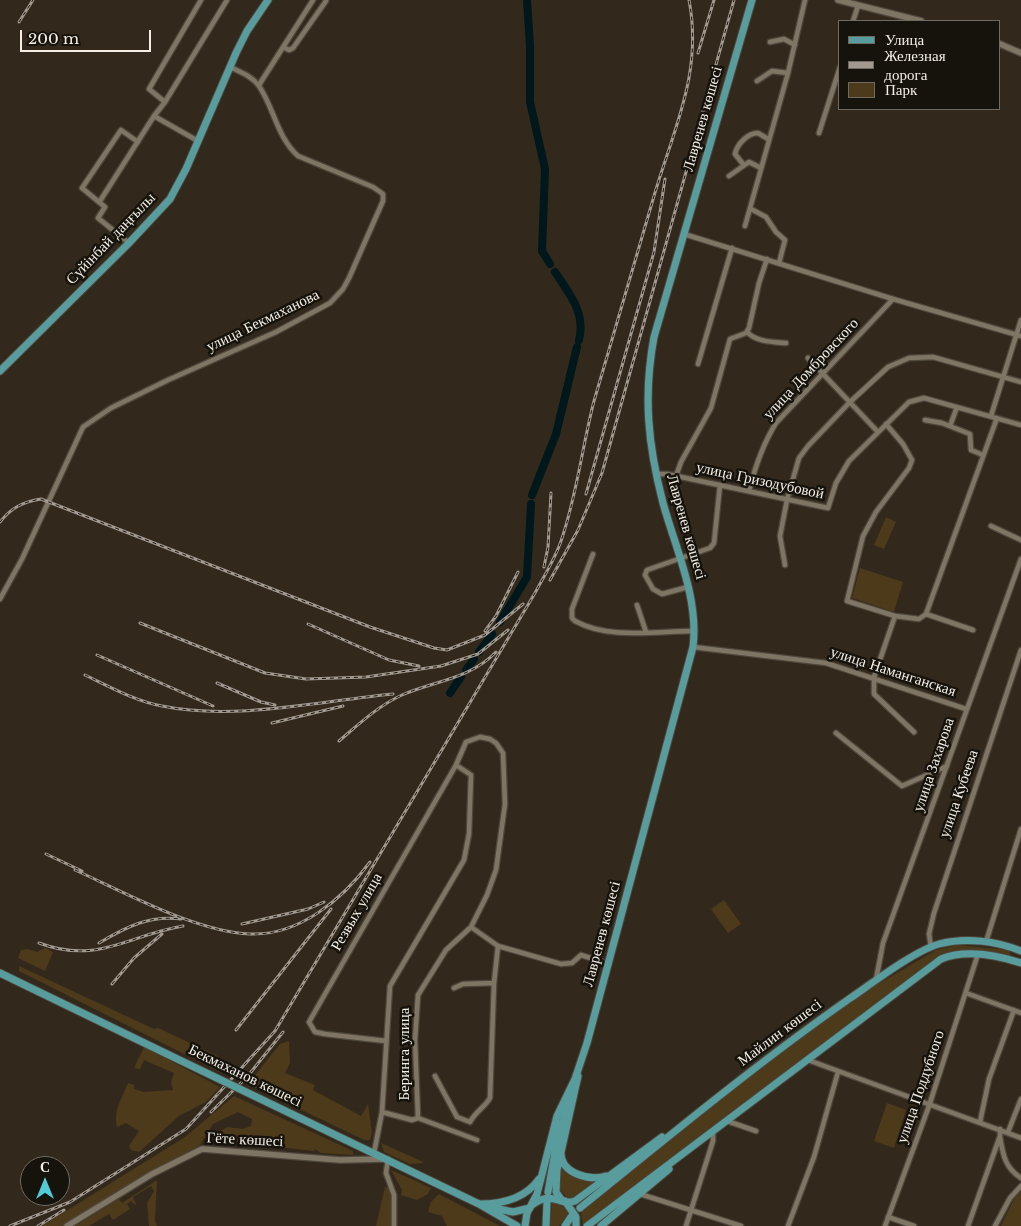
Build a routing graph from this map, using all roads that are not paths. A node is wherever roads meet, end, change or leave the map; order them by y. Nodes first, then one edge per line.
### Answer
1 (201, 0) edge
2 (268, 0) edge
3 (312, 0) edge
4 (327, 0) edge
5 (752, 0) edge
6 (805, 0) edge
7 (838, 0) edge
8 (225, 1) edge
9 (859, 3) edge
10 (853, 20) edge
11 (918, 20) edge
12 (770, 42) dead end
13 (1001, 44) edge
14 (795, 46) junction
15 (283, 47) junction
16 (1021, 53) edge
17 (230, 67) junction
18 (788, 73) junction
19 (838, 73) edge
20 (757, 80) dead end
21 (259, 85) junction
22 (165, 102) junction
23 (154, 116) junction
24 (819, 133) dead end
25 (768, 139) junction
26 (138, 142) junction
27 (198, 142) junction
28 (743, 164) junction
29 (761, 168) junction
30 (729, 176) dead end
31 (100, 201) junction
32 (751, 209) junction
33 (745, 226) dead end
34 (684, 234) junction
35 (129, 243) junction
36 (732, 248) junction
37 (767, 259) junction
38 (779, 263) junction
39 (893, 299) junction
40 (1021, 320) edge
41 (747, 332) junction
42 (1019, 336) edge
43 (786, 343) dead end
44 (808, 358) dead end
45 (698, 364) dead end
46 (0, 371) edge
47 (821, 374) junction
48 (1003, 377) junction
49 (1021, 382) edge
50 (849, 403) junction
51 (957, 407) junction
52 (994, 417) junction
53 (925, 420) dead end
54 (886, 424) junction
55 (1021, 425) edge
56 (950, 426) junction
57 (878, 432) junction
58 (983, 455) junction
59 (656, 474) junction
60 (676, 476) junction
61 (720, 485) junction
62 (749, 492) junction
63 (786, 500) junction
64 (991, 526) dead end
65 (1021, 540) edge
66 (594, 554) dead end
67 (680, 558) junction
68 (1021, 559) edge
69 (785, 565) dead end
70 (688, 587) junction
71 (0, 599) edge
72 (637, 604) dead end
73 (926, 614) junction
74 (895, 616) junction
75 (973, 630) dead end
76 (695, 631) junction
77 (646, 632) junction
78 (693, 647) junction
79 (1021, 650) edge
80 (874, 677) junction
81 (966, 709) junction
82 (914, 732) dead end
83 (836, 733) dead end
84 (466, 742) joint
85 (456, 765) junction
86 (947, 766) junction
87 (1021, 829) edge
88 (471, 927) junction
89 (986, 942) junction
90 (498, 946) junction
91 (931, 947) junction
92 (1019, 950) edge
93 (978, 954) junction
94 (1013, 961) junction
95 (1021, 963) edge
96 (608, 964) junction
97 (0, 973) edge
98 (876, 980) junction
99 (494, 984) junction
100 (454, 988) dead end
101 (966, 993) junction
102 (1014, 1010) junction
103 (1021, 1013) edge
104 (386, 1041) junction
105 (808, 1060) junction
106 (581, 1061) junction
107 (838, 1072) junction
108 (435, 1076) dead end
109 (575, 1079) junction
110 (1021, 1100) edge
111 (929, 1106) junction
112 (382, 1112) junction
113 (418, 1118) junction
114 (727, 1121) junction
115 (686, 1122) junction
116 (980, 1122) junction
117 (1000, 1129) junction
118 (756, 1131) dead end
119 (713, 1132) junction
120 (1008, 1132) junction
121 (1000, 1136) junction
122 (1021, 1138) edge
123 (477, 1140) dead end
124 (699, 1142) junction
125 (354, 1143) junction
126 (561, 1152) junction
127 (374, 1153) junction
128 (388, 1159) junction
129 (353, 1160) junction
130 (611, 1174) junction
131 (540, 1177) junction
132 (1021, 1178) edge
133 (1021, 1186) edge
134 (548, 1192) dead end
135 (640, 1194) junction
136 (563, 1200) junction
137 (547, 1202) dead end
138 (480, 1204) junction
139 (531, 1207) junction
140 (576, 1209) junction
141 (691, 1212) junction
142 (571, 1217) dead end
143 (888, 1217) junction
144 (734, 1225) edge
145 (67, 1226) edge
146 (394, 1226) edge
147 (517, 1226) edge
148 (525, 1226) edge
149 (546, 1226) edge
150 (564, 1226) edge
151 (576, 1226) edge
152 (587, 1226) edge
153 (601, 1226) edge
154 (686, 1226) edge
155 (741, 1226) edge
156 (788, 1226) edge
157 (885, 1226) edge
158 (914, 1226) edge
159 (968, 1226) edge
160 (995, 1226) edge

1 - 22 street
2 - 17 main road, Сүйінбай даңғылы
3 - 15 street
4 - 15 street
5 - 34 main road, Лавренев көшесі
6 - 14 street
7 - 9 main road
8 - 22 street
9 - 10 street
9 - 11 main road
12 - 14 street
13 - 16 main road
14 - 18 street
15 - 21 street
17 - 21 street, улица Бекмаханова
17 - 27 main road, Сүйінбай даңғылы
18 - 20 street
18 - 25 street
19 - 24 street
21 - 71 street, улица Бекмаханова
22 - 23 street
23 - 26 street
23 - 27 street
25 - 28 street
25 - 29 street
26 - 31 street
26 - 31 street
27 - 35 main road, Сүйінбай даңғылы
28 - 29 street
28 - 30 street
29 - 32 street
31 - 35 street
32 - 33 street
32 - 38 street
34 - 36 street
34 - 59 main road, Лавренев көшесі
35 - 46 main road, Сүйінбай даңғылы
36 - 37 street
36 - 45 street
37 - 38 street
37 - 41 street
38 - 39 street
39 - 42 street
39 - 47 street, улица Домбровского
40 - 42 street
41 - 43 street
41 - 60 street
42 - 48 street
44 - 47 street
47 - 50 street
47 - 62 street, улица Домбровского
48 - 49 street
48 - 50 street
48 - 52 street
50 - 57 street
50 - 63 street
51 - 52 street
51 - 54 street
51 - 56 street
52 - 55 street
52 - 58 street
53 - 56 street
54 - 57 street
54 - 74 street
56 - 58 street
57 - 63 street, улица Гризодубовой
58 - 73 street
59 - 60 street, улица Гризодубовой
59 - 67 main road, Лавренев көшесі
60 - 61 street, улица Гризодубовой
61 - 62 street, улица Гризодубовой
61 - 67 street
62 - 63 street, улица Гризодубовой
63 - 69 street
64 - 65 street
66 - 77 street
67 - 70 main road, Лавренев көшесі
67 - 70 street
68 - 81 street, улица Захарова
70 - 76 main road, Лавренев көшесі
72 - 77 street
73 - 74 street
73 - 75 street
74 - 80 street
76 - 77 street
76 - 78 main road, Лавренев көшесі
78 - 80 street, улица Наманганская
78 - 96 main road, Лавренев көшесі
79 - 91 street, улица Кубеева
80 - 81 street, улица Наманганская
80 - 82 street
81 - 86 street, улица Захарова
83 - 86 street
84 - 85 street, Резвых улица
84 - 88 street, Беринга улица
85 - 104 street, Беринга улица
85 - 104 street, Резвых улица
86 - 98 street, улица Захарова
87 - 89 street
88 - 90 street
88 - 113 street, Беринга улица
89 - 91 main road, Майлин көшесі
89 - 92 main road, Майлин көшесі
90 - 96 street
90 - 99 street
91 - 98 main road, Майлин көшесі
92 - 94 main road
93 - 94 main road
93 - 101 street, улица Поддубного
93 - 105 main road
94 - 95 main road
96 - 106 main road, Лавренев көшесі
97 - 125 main road, Бекмаханов көшесі, bridge
98 - 115 main road, Майлин көшесі
99 - 100 street
99 - 108 street
101 - 102 street
101 - 111 street, улица Поддубного
102 - 103 street
102 - 116 street
104 - 112 street, Беринга улица
105 - 107 street
105 - 114 main road
106 - 109 main road, Лавренев көшесі
106 - 126 main road, Лавренев көшесі
107 - 111 street
107 - 156 street
109 - 131 main road, Лавренев көшесі
109 - 134 main road
110 - 120 street
111 - 116 street
111 - 143 street, улица Поддубного
112 - 113 street, Беринга улица
112 - 127 street, Беринга улица
113 - 123 street
114 - 118 street
114 - 119 main road
115 - 130 main road, Бекмаханов көшесі
115 - 140 main road, Майлин көшесі
116 - 117 street
117 - 120 street
117 - 121 street
119 - 124 main road
119 - 141 street
120 - 122 street
121 - 132 street
121 - 159 street
124 - 135 main road
124 - 152 main road
125 - 127 main road, Бекмаханов көшесі
125 - 129 main road
126 - 130 main road
126 - 136 main road, Лавренев көшесі
127 - 128 main road, Бекмаханов көшесі
128 - 129 main road, Гёте көшесі
128 - 138 main road, Бекмаханов көшесі
128 - 146 street
129 - 145 main road, Гёте көшесі
130 - 136 main road, Бекмаханов көшесі
131 - 138 main road
131 - 139 main road, Лавренев көшесі
133 - 160 street
135 - 141 street
135 - 153 main road
136 - 139 main road, Бекмаханов көшесі
136 - 140 main road
137 - 149 main road
138 - 139 main road, Бекмаханов көшесі
138 - 147 main road, Бекмаханов көшесі
139 - 148 main road, Лавренев көшесі
140 - 151 main road
141 - 144 street
141 - 154 street
142 - 150 main road
143 - 157 street, улица Поддубного
143 - 158 street
144 - 155 street

